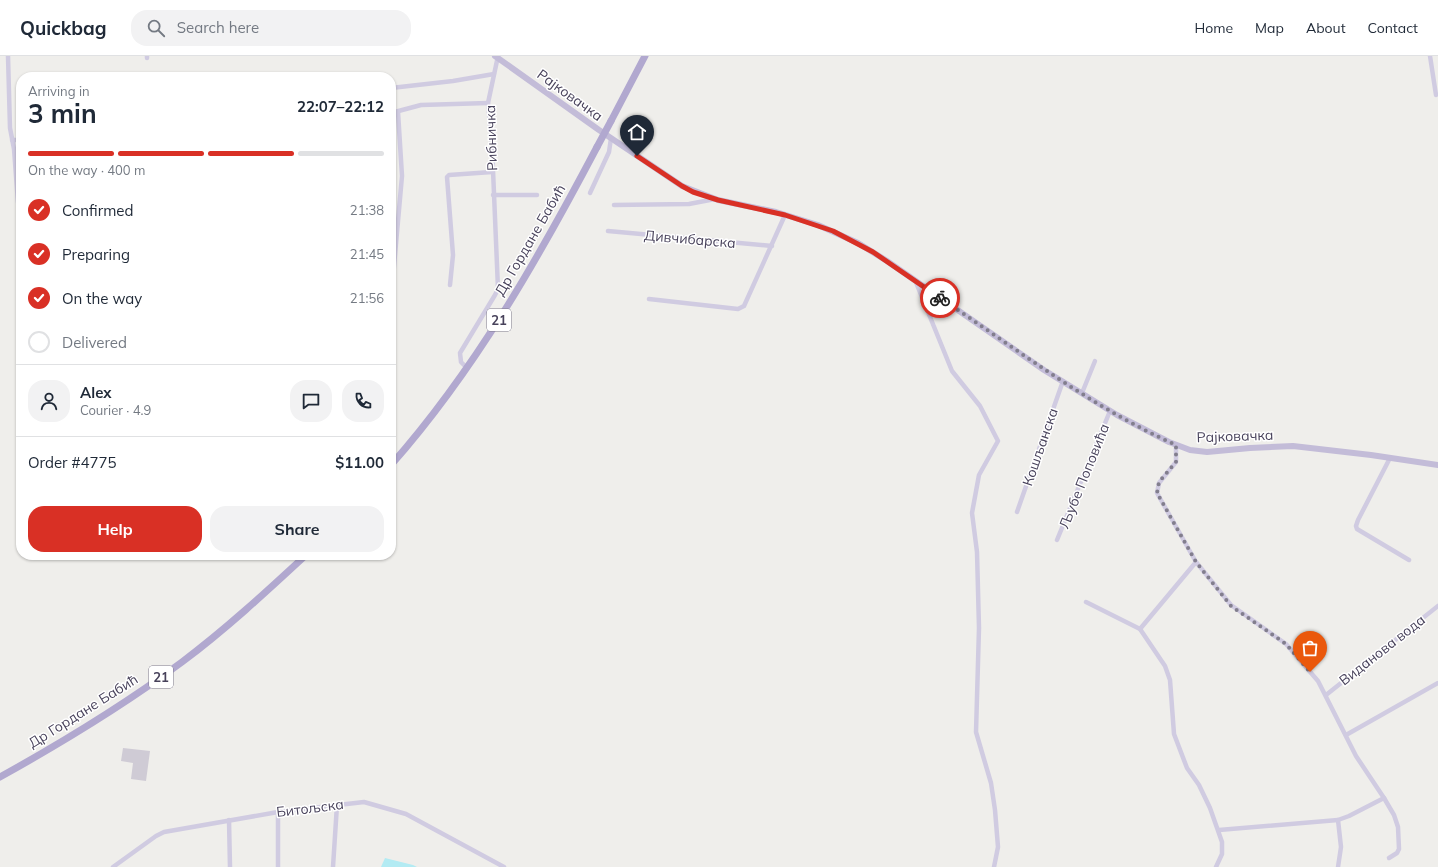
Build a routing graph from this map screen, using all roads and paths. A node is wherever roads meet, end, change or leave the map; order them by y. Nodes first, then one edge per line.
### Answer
1 (8, 56) edge
2 (496, 56) edge
3 (645, 56) edge
4 (1430, 56) edge
5 (494, 74) junction
6 (396, 87) edge
7 (1436, 95) dead end
8 (488, 103) junction
9 (398, 112) joint
10 (611, 138) junction
11 (12, 140) junction
12 (16, 140) edge
13 (492, 172) junction
14 (16, 174) edge
15 (590, 193) dead end
16 (493, 195) junction
17 (537, 195) dead end
18 (715, 199) junction
19 (614, 205) dead end
20 (785, 215) junction
21 (608, 231) dead end
22 (396, 244) edge
23 (772, 246) junction
24 (915, 280) junction
25 (450, 285) dead end
26 (649, 299) dead end
27 (1095, 361) dead end
28 (467, 368) junction
29 (1063, 381) junction
30 (1082, 393) junction
31 (1110, 410) junction
32 (1176, 445) junction
33 (396, 458) edge
34 (1390, 458) junction
35 (1438, 465) edge
36 (1017, 512) dead end
37 (1057, 540) dead end
38 (300, 560) edge
39 (1409, 560) dead end
40 (1196, 562) junction
41 (1086, 602) dead end
42 (1438, 606) edge
43 (1140, 629) junction
44 (1438, 683) edge
45 (1326, 695) junction
46 (1346, 735) junction
47 (0, 776) edge
48 (1384, 798) junction
49 (337, 805) junction
50 (278, 812) junction
51 (229, 820) junction
52 (1338, 820) junction
53 (1219, 830) junction
54 (1390, 858) dead end
55 (113, 867) edge
56 (230, 867) edge
57 (278, 867) edge
58 (334, 867) edge
59 (504, 867) edge
60 (994, 867) edge
61 (1216, 867) edge
62 (1338, 867) edge

1 - 11 street
2 - 5 street, Рибничка
2 - 10 main road, Рајковачка
3 - 28 main road, Др Гордане Бабић / 21, bridge
4 - 7 street
5 - 6 street
5 - 8 street, Рибничка
8 - 9 street
8 - 13 street, Рибничка
9 - 22 street
10 - 15 street
10 - 18 main road, Рајковачка
11 - 12 street
11 - 14 street
13 - 16 street, Рибничка
13 - 25 street
16 - 17 street
16 - 28 street, Рибничка
18 - 19 street
18 - 20 main road, Рајковачка
20 - 23 street
20 - 24 main road, Рајковачка
21 - 23 street, Дивчибарска
23 - 26 street
24 - 29 main road, Рајковачка
24 - 60 street
27 - 30 street
28 - 33 main road, Др Гордане Бабић / 21
29 - 30 main road, Рајковачка
29 - 36 street, Кошљанска
30 - 31 main road, Рајковачка
31 - 32 main road, Рајковачка
31 - 37 street, Љубе Поповића
32 - 34 main road, Рајковачка
32 - 40 street
34 - 35 main road, Рајковачка
34 - 39 street
38 - 47 main road, Др Гордане Бабић / 21
40 - 43 street
40 - 45 street
41 - 43 street
42 - 45 street, Виданова вода
43 - 53 street
44 - 46 street
45 - 46 street
46 - 48 street
48 - 52 street
48 - 54 street
49 - 50 street, Битољска
49 - 58 street
49 - 59 street, Битољска
50 - 51 street, Битољска
50 - 57 street
51 - 55 street, Битољска
51 - 56 street
52 - 53 street
52 - 62 street
53 - 61 street

